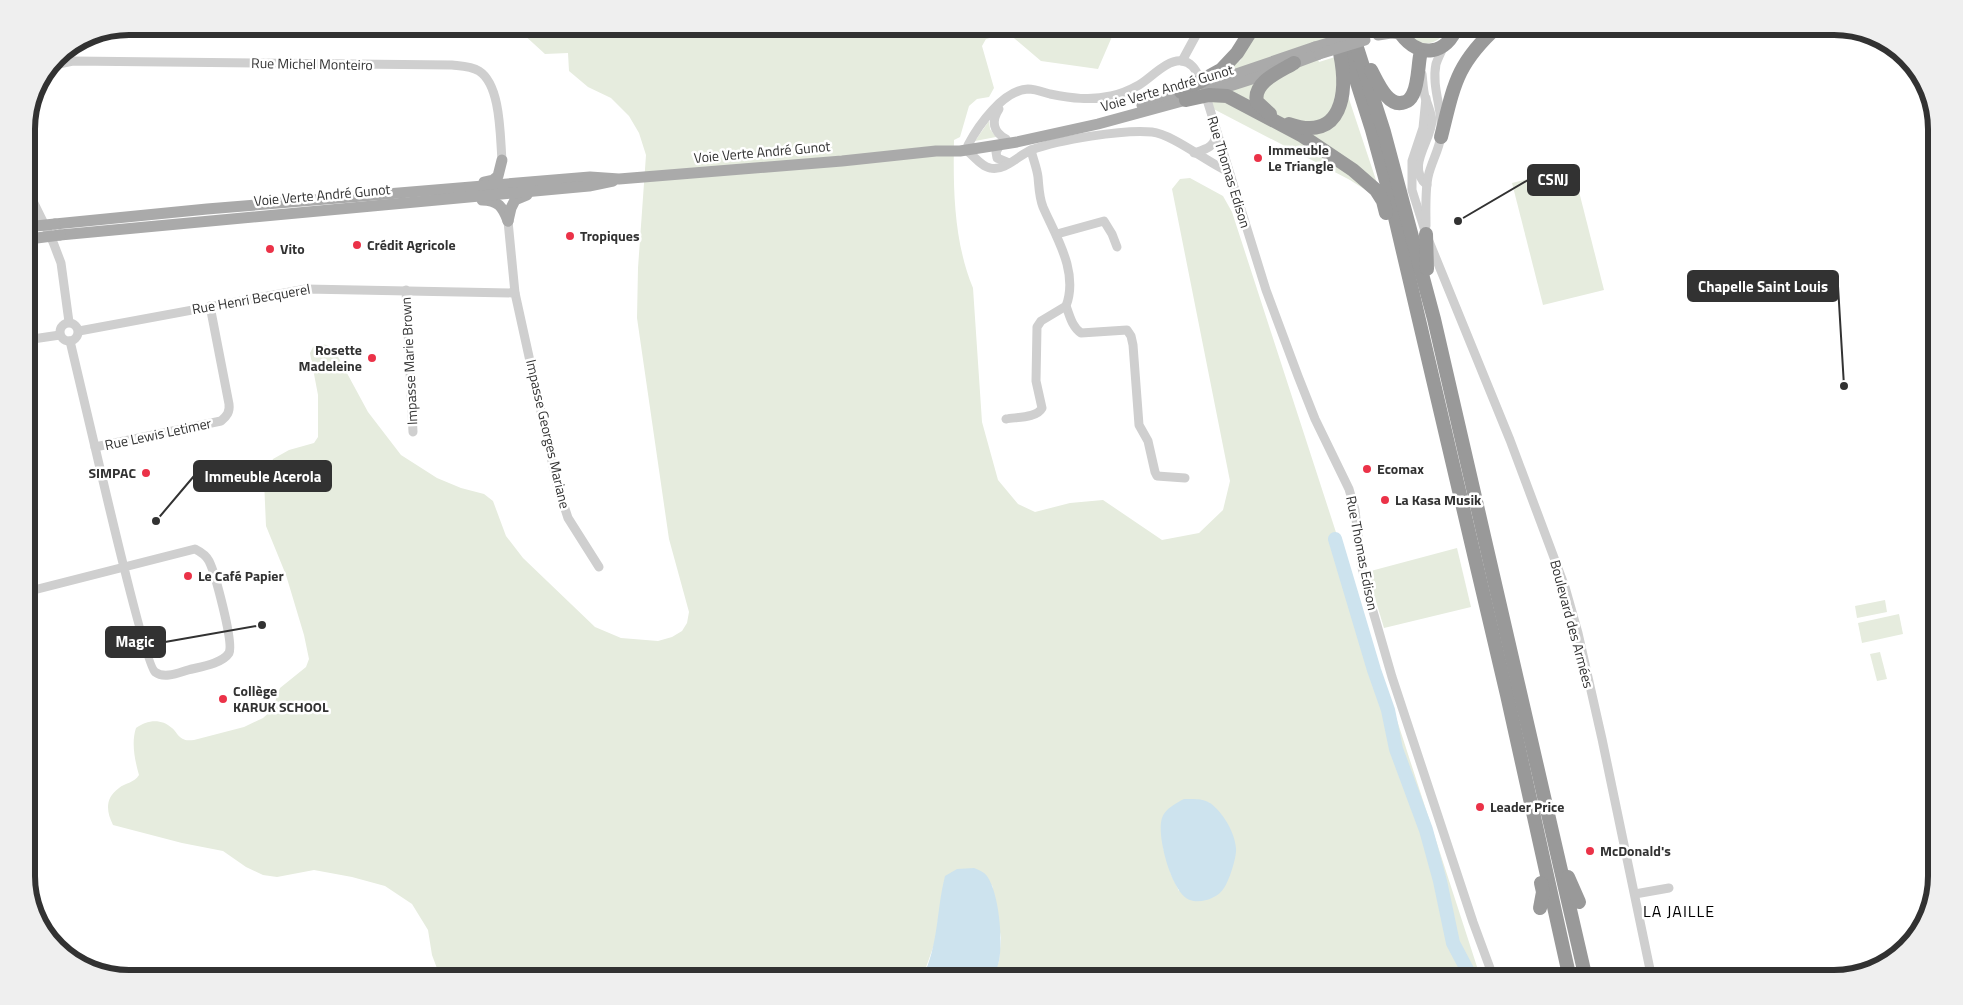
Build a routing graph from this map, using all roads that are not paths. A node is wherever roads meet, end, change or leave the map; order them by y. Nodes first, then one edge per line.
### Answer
1 (1196, 35) edge
2 (1249, 35) edge
3 (1335, 35) edge
4 (1341, 35) edge
5 (1354, 35) edge
6 (1363, 35) edge
7 (1402, 35) edge
8 (1453, 35) edge
9 (1489, 35) edge
10 (1444, 46) junction
11 (1317, 50) junction
12 (1360, 51) junction
13 (1418, 52) junction
14 (1182, 61) junction
15 (1294, 63) junction
16 (62, 64) edge
17 (1199, 76) dead end
18 (1184, 96) junction
19 (1426, 98) junction
20 (1006, 100) junction
21 (1208, 103) dead end
22 (1216, 128) junction
23 (1441, 137) junction
24 (1003, 142) junction
25 (1029, 142) junction
26 (1424, 144) junction
27 (967, 147) junction
28 (1194, 153) junction
29 (1432, 159) junction
30 (502, 160) junction
31 (1009, 163) junction
32 (1229, 172) junction
33 (547, 186) junction
34 (1427, 189) junction
35 (430, 195) junction
36 (35, 206) edge
37 (508, 221) junction
38 (35, 228) edge
39 (58, 229) junction
40 (1057, 234) junction
41 (1426, 234) junction
42 (35, 237) edge
43 (1117, 247) dead end
44 (1436, 255) junction
45 (406, 290) junction
46 (515, 293) junction
47 (210, 306) junction
48 (1066, 306) junction
49 (1434, 319) junction
50 (1419, 321) junction
51 (69, 322) junction
52 (79, 331) junction
53 (60, 335) junction
54 (35, 339) edge
55 (70, 341) junction
56 (1006, 419) dead end
57 (413, 432) dead end
58 (95, 447) junction
59 (1185, 478) dead end
60 (125, 567) junction
61 (600, 567) dead end
62 (35, 590) edge
63 (1528, 790) junction
64 (1553, 839) junction
65 (1669, 888) dead end
66 (1635, 894) junction
67 (1579, 902) dead end
68 (1540, 908) dead end
69 (1590, 951) dead end
70 (1491, 970) edge
71 (1562, 970) edge
72 (1584, 970) edge
73 (1589, 970) edge
74 (1650, 970) edge

1 - 14 street
2 - 18 highway
3 - 15 highway
4 - 50 highway
5 - 12 highway
6 - 11 main road, Voie Verte André Gunot, bridge
7 - 13 highway
8 - 10 highway
9 - 23 highway
10 - 13 highway
10 - 23 street
11 - 15 main road, Voie Verte André Gunot
11 - 18 main road, Voie Verte André Gunot
12 - 13 highway
12 - 49 highway
13 - 19 street
14 - 17 street
14 - 20 street
15 - 18 main road, Voie Verte André Gunot
16 - 30 street, Rue Michel Monteiro
18 - 25 main road, Voie Verte André Gunot
18 - 50 highway
19 - 26 street
19 - 41 street, Boulevard des Armées
20 - 24 street
20 - 27 street
21 - 22 street, Rue Thomas Edison
22 - 28 street
22 - 32 street, Rue Thomas Edison
23 - 29 street
24 - 25 main road, Voie Verte André Gunot
24 - 27 main road, Voie Verte André Gunot
24 - 31 street
25 - 28 street
25 - 31 street
25 - 40 street
26 - 29 street
26 - 34 street
27 - 31 street
27 - 33 main road, Voie Verte André Gunot
28 - 32 street
29 - 34 street
30 - 33 main road
30 - 35 main road
32 - 70 street, Rue Thomas Edison
33 - 35 main road, Voie Verte André Gunot
33 - 37 main road
34 - 41 street
34 - 44 street, Boulevard des Armées
35 - 37 main road
35 - 39 main road, Voie Verte André Gunot
36 - 51 street
37 - 46 street, Impasse Georges Mariane
38 - 39 main road, Voie Verte André Gunot, bridge
39 - 42 main road, Voie Verte André Gunot, bridge
40 - 43 street
40 - 48 street
41 - 44 street, Boulevard des Armées
41 - 49 highway
44 - 66 street, Boulevard des Armées
45 - 46 street, Rue Henri Becquerel
45 - 47 street, Rue Henri Becquerel
45 - 57 street, Impasse Marie Brown
46 - 61 street, Impasse Georges Mariane
47 - 52 street, Rue Henri Becquerel
47 - 58 street, Rue Lewis Letimer
48 - 56 street
48 - 59 street
49 - 64 highway
50 - 63 highway
51 - 52 street
51 - 53 street
52 - 55 street
53 - 54 street
53 - 55 street
55 - 58 street
58 - 60 street
60 - 60 street
60 - 62 street
63 - 68 highway
63 - 71 highway
64 - 67 highway
64 - 72 highway
65 - 66 street
66 - 74 street, Boulevard des Armées
69 - 73 highway

